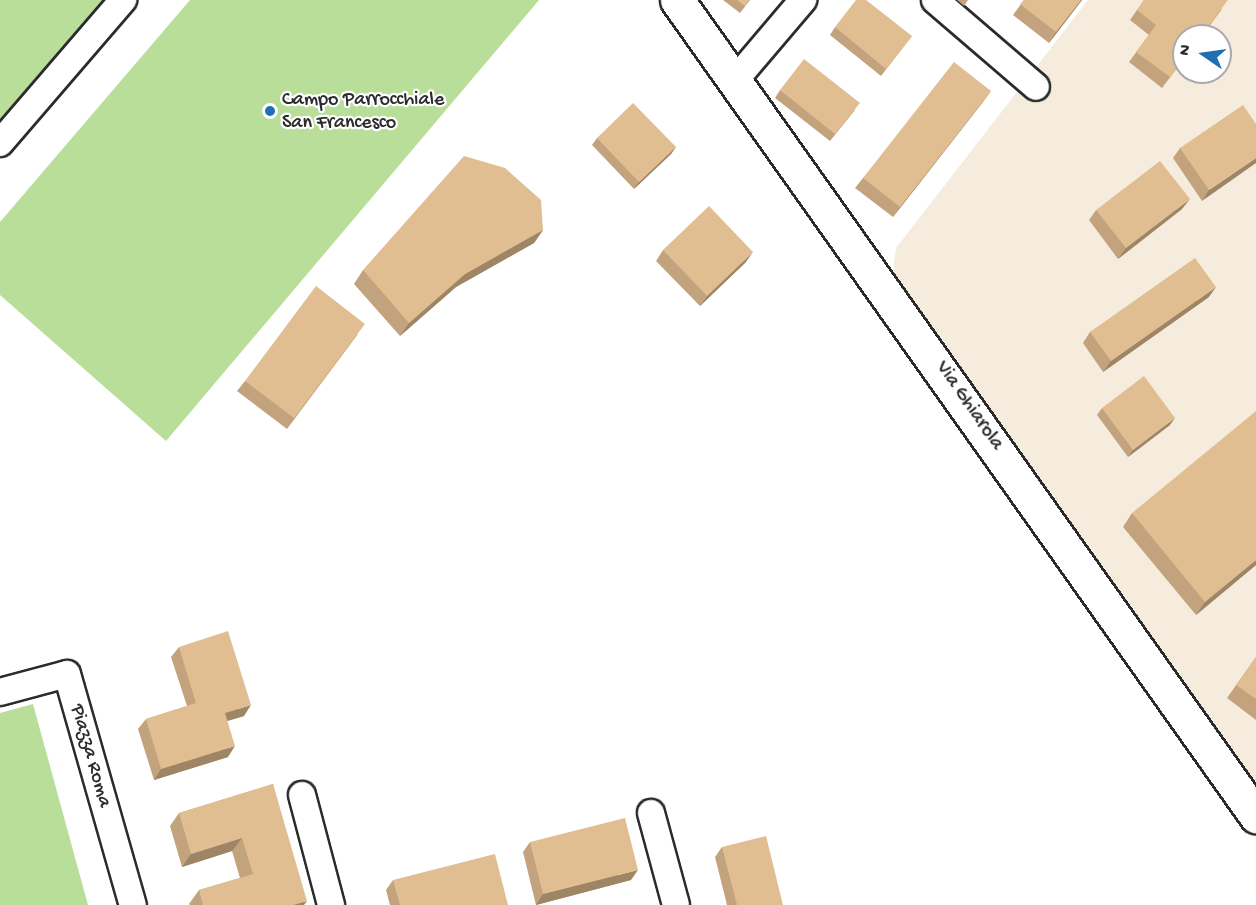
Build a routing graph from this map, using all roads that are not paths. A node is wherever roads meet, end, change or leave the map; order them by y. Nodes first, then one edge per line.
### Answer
1 (123, 0) edge
2 (677, 0) edge
3 (803, 0) edge
4 (935, 0) edge
5 (736, 79) junction
6 (1036, 87) dead end
7 (0, 143) edge
8 (0, 692) edge
9 (302, 795) dead end
10 (651, 813) dead end
11 (1256, 816) edge
12 (673, 904) edge
13 (133, 905) edge
14 (331, 905) edge

1 - 7 street
2 - 5 street, Via Ghiarola
3 - 5 street
4 - 6 street
5 - 11 street, Via Ghiarola
8 - 13 street, Piazza Roma
9 - 14 street
10 - 12 street

